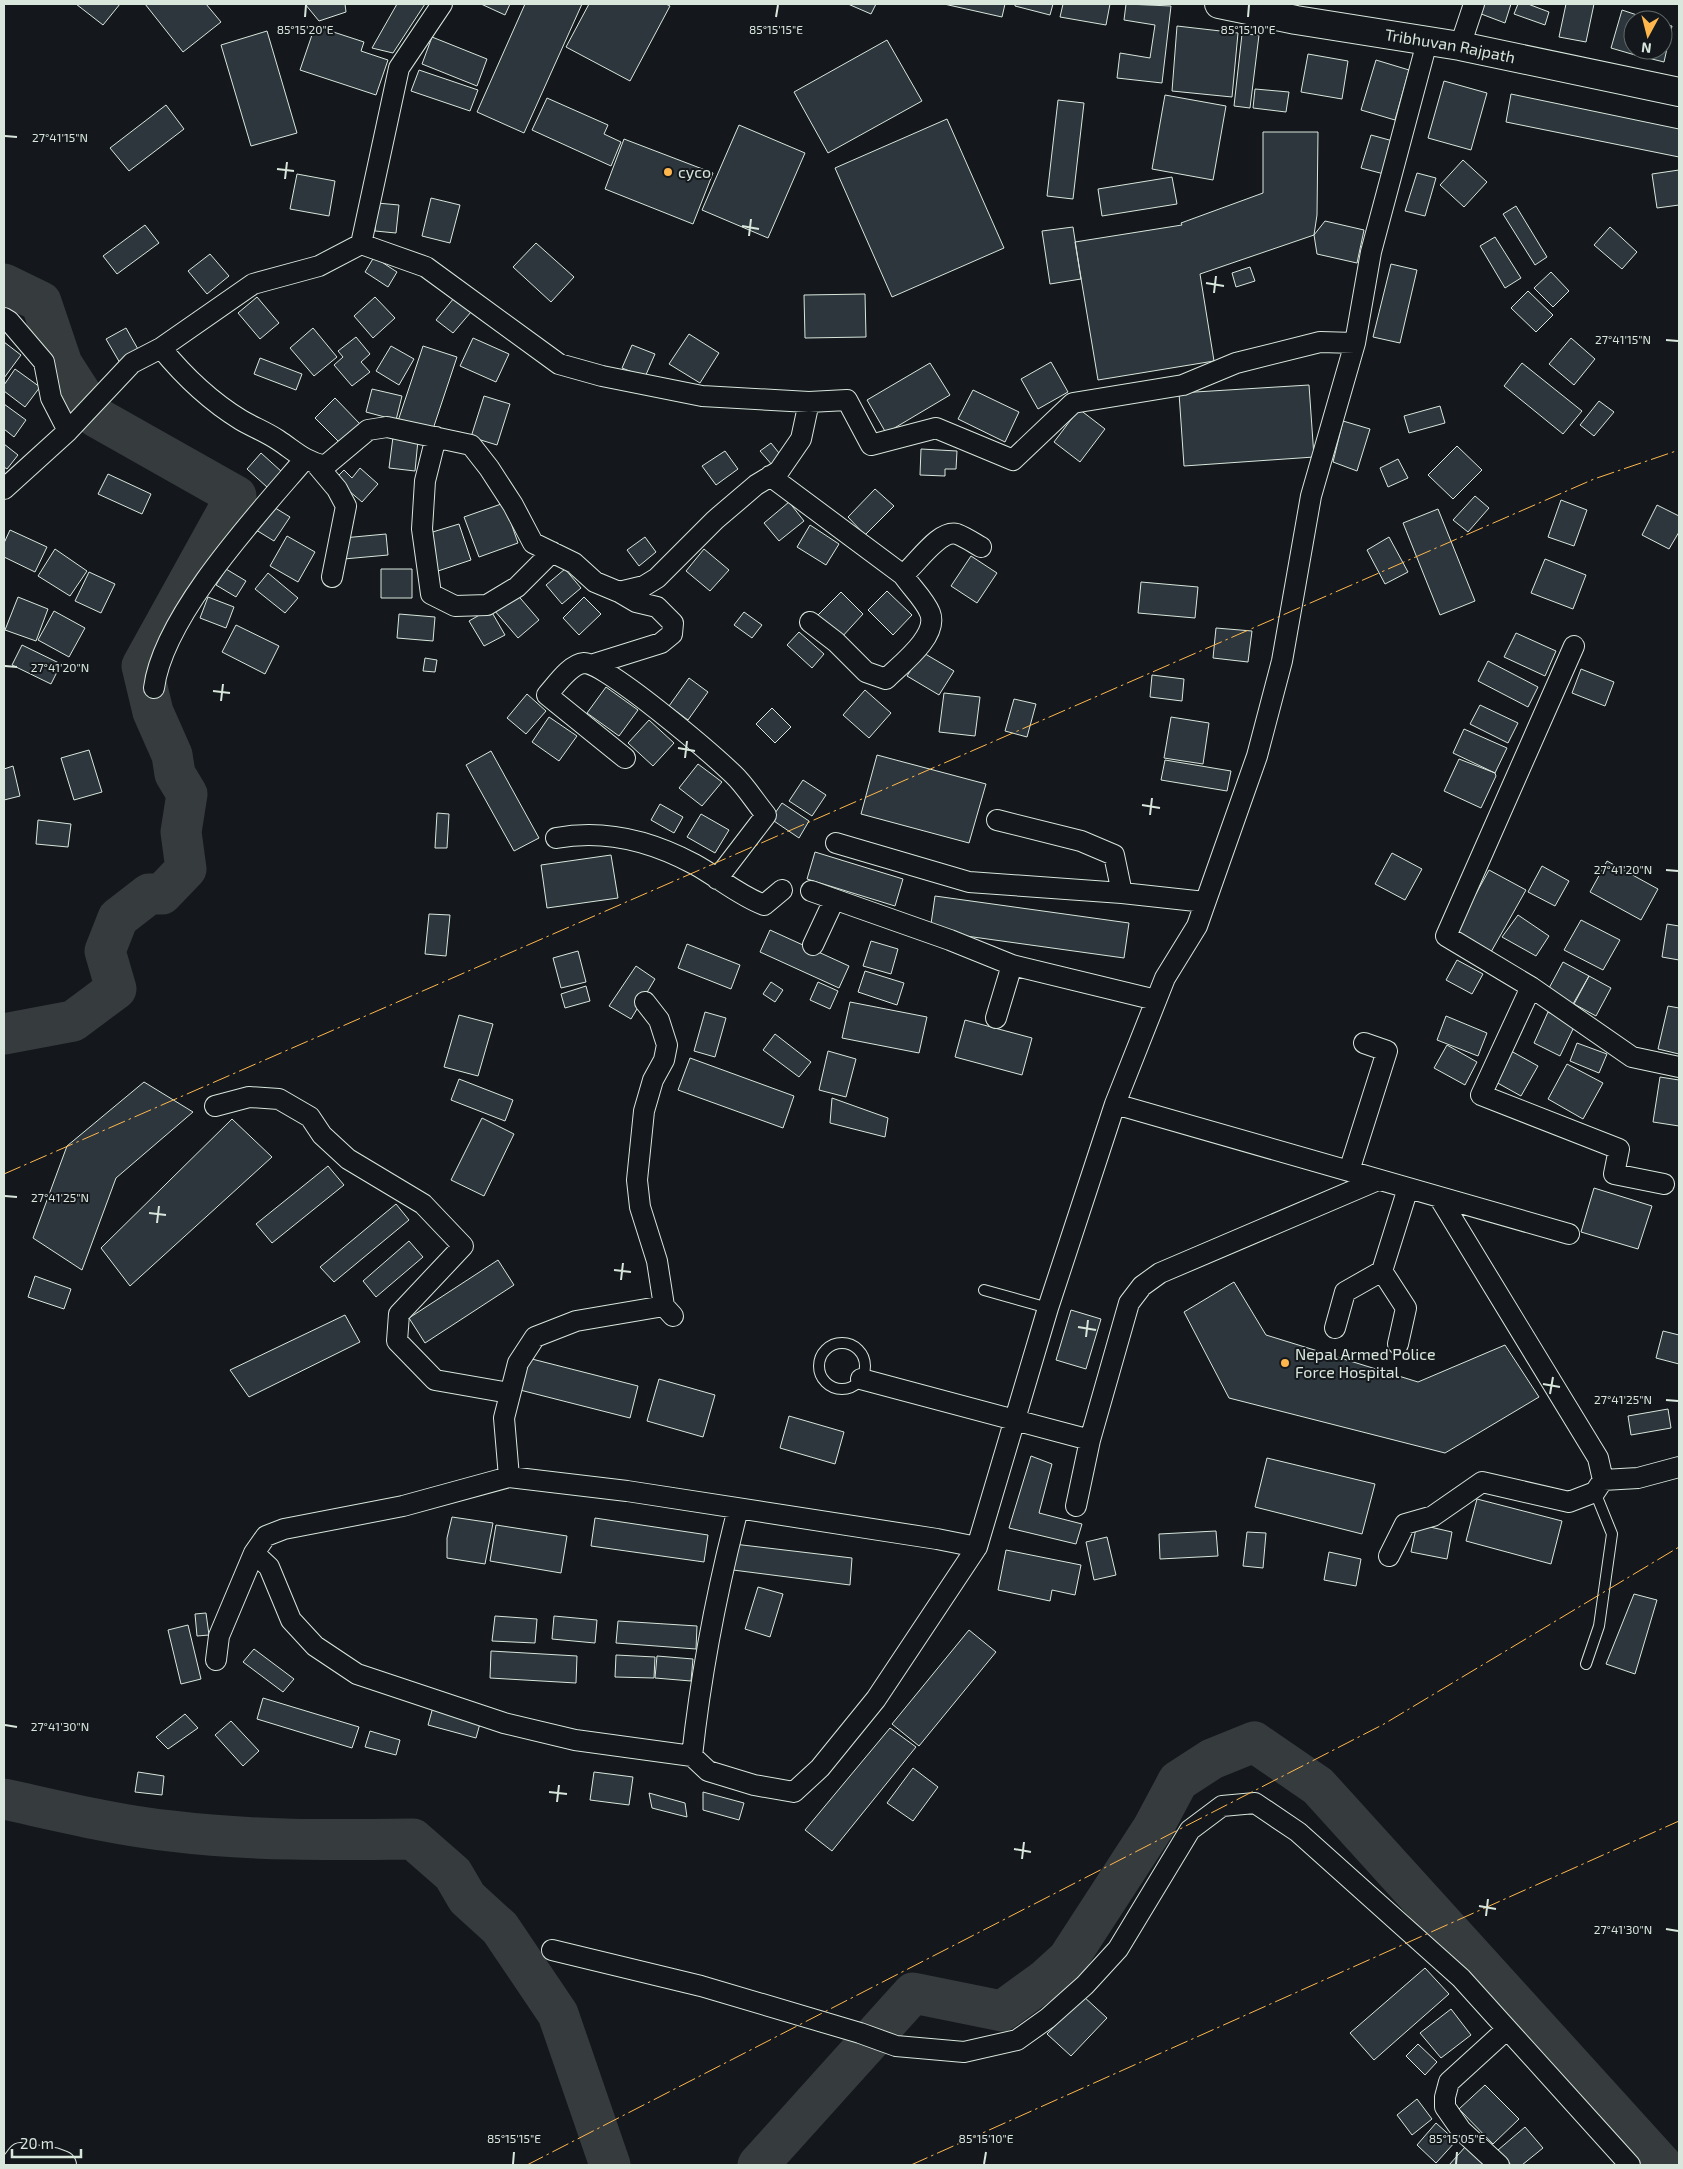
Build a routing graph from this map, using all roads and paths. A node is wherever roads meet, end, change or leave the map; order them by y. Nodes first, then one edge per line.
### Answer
1 (442, 4) edge
2 (1219, 4) edge
3 (1474, 4) edge
4 (1297, 12) edge
5 (1427, 42) junction
6 (1460, 46) junction
7 (1679, 92) edge
8 (361, 244) junction
9 (4, 318) edge
10 (1355, 342) junction
11 (161, 348) junction
12 (809, 402) junction
13 (68, 430) junction
14 (436, 437) junction
15 (310, 462) junction
16 (770, 476) junction
17 (4, 489) edge
18 (982, 546) dead end
19 (552, 552) junction
20 (903, 575) junction
21 (332, 577) dead end
22 (619, 592) junction
23 (810, 622) dead end
24 (1574, 646) dead end
25 (594, 664) junction
26 (154, 688) dead end
27 (625, 758) dead end
28 (998, 820) dead end
29 (556, 838) dead end
30 (836, 843) dead end
31 (717, 879) junction
32 (782, 890) dead end
33 (811, 892) dead end
34 (1122, 893) junction
35 (834, 900) junction
36 (1205, 902) junction
37 (813, 945) dead end
38 (1012, 965) junction
39 (1531, 987) junction
40 (1156, 1000) junction
41 (645, 1002) dead end
42 (996, 1018) dead end
43 (1364, 1043) dead end
44 (1679, 1067) edge
45 (1115, 1104) junction
46 (215, 1106) dead end
47 (1349, 1171) junction
48 (1378, 1180) junction
49 (1664, 1184) dead end
50 (1408, 1188) junction
51 (1439, 1197) junction
52 (1569, 1234) dead end
53 (1382, 1271) junction
54 (984, 1290) dead end
55 (1048, 1308) junction
56 (1335, 1328) dead end
57 (1398, 1344) dead end
58 (860, 1379) junction
59 (509, 1393) junction
60 (1016, 1422) junction
61 (1090, 1440) junction
62 (1679, 1467) edge
63 (509, 1477) junction
64 (1599, 1486) junction
65 (1076, 1506) dead end
66 (738, 1509) junction
67 (977, 1547) junction
68 (254, 1553) junction
69 (1389, 1556) dead end
70 (216, 1660) dead end
71 (1586, 1664) dead end
72 (692, 1756) junction
73 (552, 1950) dead end
74 (1506, 2030) junction
75 (15, 2165) edge
76 (62, 2165) edge
77 (1499, 2165) edge
78 (1630, 2165) edge

1 - 8 street
2 - 4 main road, Tribhuvan Rajpath
3 - 6 street
4 - 5 main road, Tribhuvan Rajpath
5 - 6 main road, Tribhuvan Rajpath
5 - 10 street
6 - 7 main road, Tribhuvan Rajpath
8 - 11 street
8 - 12 street
9 - 13 street
10 - 12 street
10 - 36 street
11 - 13 street
11 - 15 street
12 - 16 street
13 - 17 street
14 - 15 street
14 - 19 street
14 - 19 street
15 - 21 street
15 - 26 street
16 - 20 street
16 - 22 street
18 - 20 street
19 - 22 street
20 - 23 street
22 - 25 street
24 - 39 street
25 - 27 street
25 - 31 street
28 - 34 street
29 - 31 street
30 - 34 street
31 - 32 street
33 - 35 street
34 - 36 street
35 - 37 street
35 - 38 street
36 - 40 street
38 - 40 street
38 - 42 street
39 - 44 street
39 - 49 street
40 - 45 street
41 - 59 street
43 - 47 street
45 - 47 street
45 - 55 street
46 - 59 street
47 - 48 street
48 - 50 street
48 - 61 street
50 - 51 street
50 - 53 street
51 - 52 street
51 - 64 street
53 - 56 street
53 - 57 street
54 - 55 lane
55 - 60 street
58 - 58 lane
58 - 60 street
59 - 63 street
60 - 61 street
60 - 67 street
61 - 65 street
62 - 64 street
63 - 66 street
63 - 68 street
64 - 69 street
64 - 71 lane
66 - 67 street
66 - 72 street
67 - 72 street
68 - 70 street
68 - 72 street
73 - 74 street
74 - 77 street
74 - 78 street
75 - 76 main road

